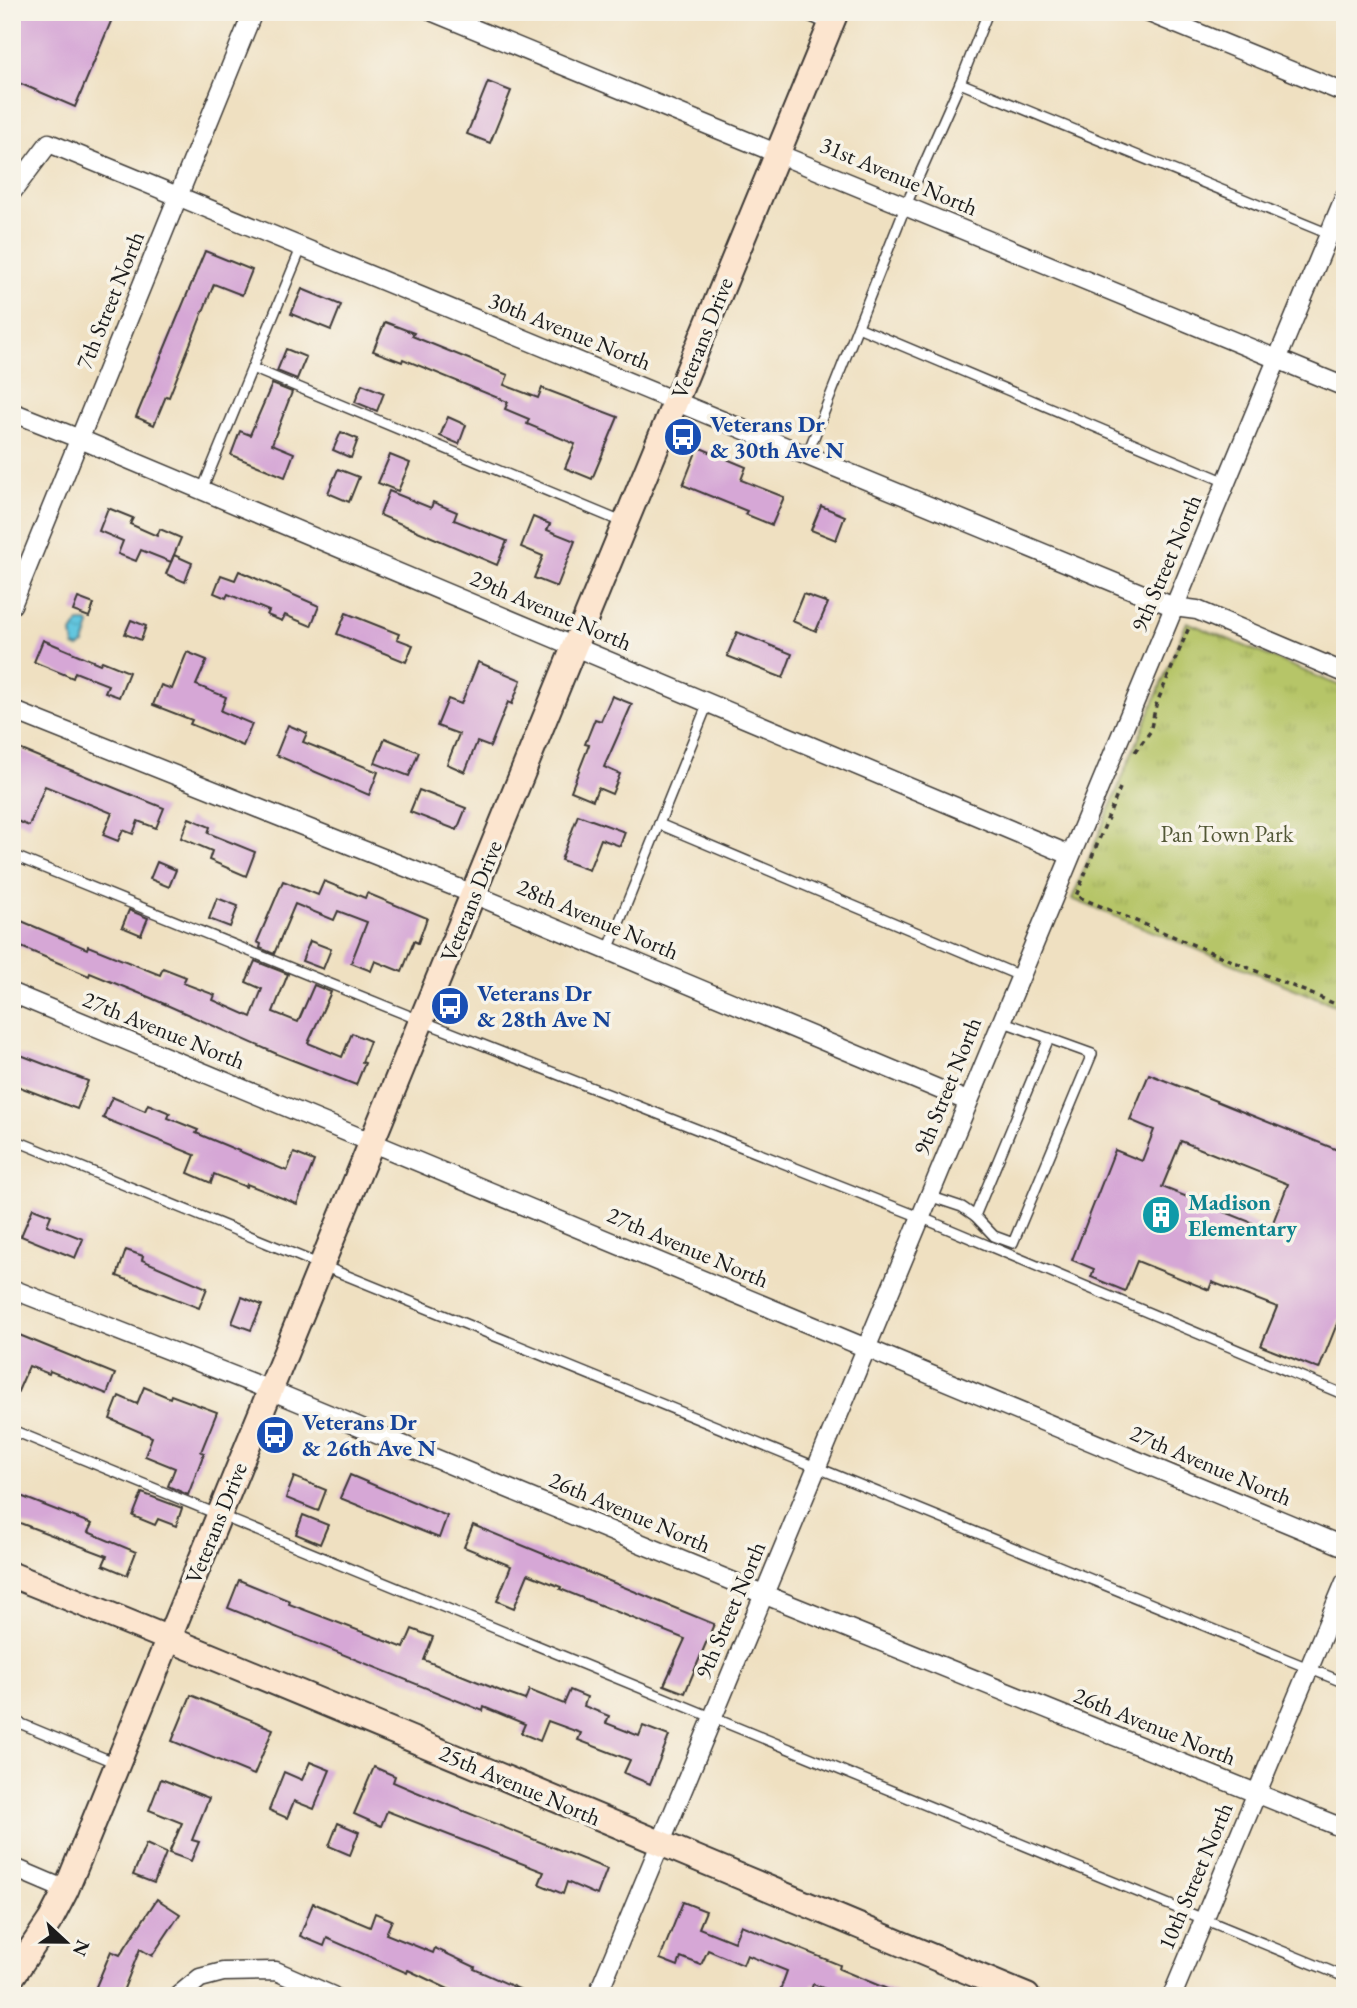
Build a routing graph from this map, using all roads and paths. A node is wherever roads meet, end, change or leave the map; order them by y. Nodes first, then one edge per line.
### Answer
1 (253, 12) edge
2 (433, 12) edge
3 (800, 12) edge
4 (988, 12) edge
5 (1147, 12) edge
6 (834, 19) edge
7 (960, 83) junction
8 (1345, 93) edge
9 (778, 152) junction
10 (12, 191) edge
11 (179, 195) junction
12 (1345, 196) edge
13 (906, 205) junction
14 (1329, 234) junction
15 (302, 246) junction
16 (858, 327) junction
17 (1277, 359) junction
18 (252, 368) junction
19 (1345, 387) edge
20 (676, 401) junction
21 (12, 412) edge
22 (80, 439) junction
23 (807, 455) junction
24 (1226, 482) junction
25 (202, 490) junction
26 (625, 523) junction
27 (12, 606) edge
28 (1174, 607) junction
29 (1191, 624) dead end
30 (574, 647) junction
31 (1345, 673) edge
32 (708, 703) junction
33 (12, 710) edge
34 (1131, 760) dead end
35 (1124, 779) dead end
36 (659, 824) junction
37 (12, 855) edge
38 (1070, 855) junction
39 (473, 894) junction
40 (608, 950) junction
41 (1020, 976) junction
42 (12, 993) edge
43 (1345, 1008) edge
44 (422, 1021) junction
45 (1001, 1021) junction
46 (1049, 1038) junction
47 (967, 1101) junction
48 (12, 1139) edge
49 (373, 1142) junction
50 (929, 1196) junction
51 (975, 1216) junction
52 (920, 1217) junction
53 (321, 1267) junction
54 (12, 1289) edge
55 (866, 1348) junction
56 (270, 1390) junction
57 (1345, 1395) edge
58 (12, 1430) edge
59 (816, 1468) junction
60 (219, 1517) junction
61 (1345, 1547) edge
62 (12, 1575) edge
63 (1345, 1582) edge
64 (763, 1594) junction
65 (168, 1637) junction
66 (1308, 1668) junction
67 (1345, 1683) edge
68 (712, 1718) junction
69 (12, 1720) edge
70 (118, 1763) junction
71 (1256, 1793) junction
72 (1345, 1829) edge
73 (659, 1844) junction
74 (12, 1867) edge
75 (66, 1890) junction
76 (1204, 1919) junction
77 (1345, 1976) edge
78 (12, 1977) edge
79 (178, 1996) edge
80 (333, 1996) edge
81 (597, 1996) edge
82 (1027, 1996) edge
83 (1172, 1996) edge

1 - 11 street, 7th Street North
2 - 9 street, 31st Avenue North
3 - 6 lane
4 - 7 lane
5 - 8 street
6 - 9 main road, Veterans Drive
7 - 13 lane
7 - 14 lane
9 - 13 street, 31st Avenue North
9 - 20 main road, Veterans Drive
10 - 11 street, 30th Avenue North
11 - 15 street, 30th Avenue North
11 - 22 street, 7th Street North
12 - 14 street, 9th Street North
13 - 16 lane
13 - 17 street, 31st Avenue North
14 - 17 street, 9th Street North
15 - 18 lane
15 - 20 street, 30th Avenue North
16 - 23 lane
16 - 24 lane
17 - 19 street, 31st Avenue North
17 - 24 street, 9th Street North
18 - 25 lane
18 - 26 lane
20 - 23 street, 30th Avenue North
20 - 26 main road, Veterans Drive
21 - 22 street, 29th Avenue North
22 - 25 street, 29th Avenue North
22 - 27 street, 7th Street North
23 - 28 street, 30th Avenue North
24 - 28 street, 9th Street North
25 - 30 street, 29th Avenue North
26 - 30 main road, Veterans Drive
28 - 31 street, 30th Avenue North
28 - 38 street, 9th Street North
29 - 34 path
30 - 32 street, 29th Avenue North
30 - 39 main road, Veterans Drive
32 - 36 lane
32 - 38 street, 29th Avenue North
33 - 39 street, 28th Avenue North
35 - 43 path
36 - 40 lane
36 - 41 lane
37 - 44 lane
38 - 41 street, 9th Street North
39 - 40 street, 28th Avenue North
39 - 44 main road, Veterans Drive
40 - 47 street, 28th Avenue North
41 - 45 street, 9th Street North
42 - 49 street, 27th Avenue North
44 - 49 main road, Veterans Drive
44 - 52 lane
45 - 46 lane
45 - 47 street, 9th Street North
46 - 51 lane
46 - 51 lane
47 - 50 street, 9th Street North
48 - 53 lane
49 - 53 main road, Veterans Drive
49 - 55 street, 27th Avenue North
50 - 51 lane
50 - 52 street, 9th Street North
52 - 55 street, 9th Street North
52 - 57 lane
53 - 56 main road, Veterans Drive
53 - 59 lane
54 - 56 street, 26th Avenue North
55 - 59 street, 9th Street North
55 - 61 street, 27th Avenue North
56 - 60 main road, Veterans Drive
56 - 64 street, 26th Avenue North
58 - 60 lane
59 - 64 street, 9th Street North
59 - 66 lane
60 - 65 main road, Veterans Drive
60 - 68 lane
62 - 65 main road, 25th Avenue North
63 - 66 street, 10th Street North
64 - 68 street, 9th Street North
64 - 71 street, 26th Avenue North
65 - 70 main road, Veterans Drive
65 - 73 main road, 25th Avenue North
66 - 67 lane
66 - 71 street, 10th Street North
68 - 73 street, 9th Street North
68 - 76 lane
69 - 70 lane
70 - 75 main road, Veterans Drive
71 - 72 street, 26th Avenue North
71 - 76 street, 10th Street North
73 - 81 street, 9th Street North
73 - 82 main road, 25th Avenue North
74 - 75 street
75 - 78 main road, Veterans Drive
76 - 77 lane
76 - 83 street, 10th Street North
79 - 80 street

